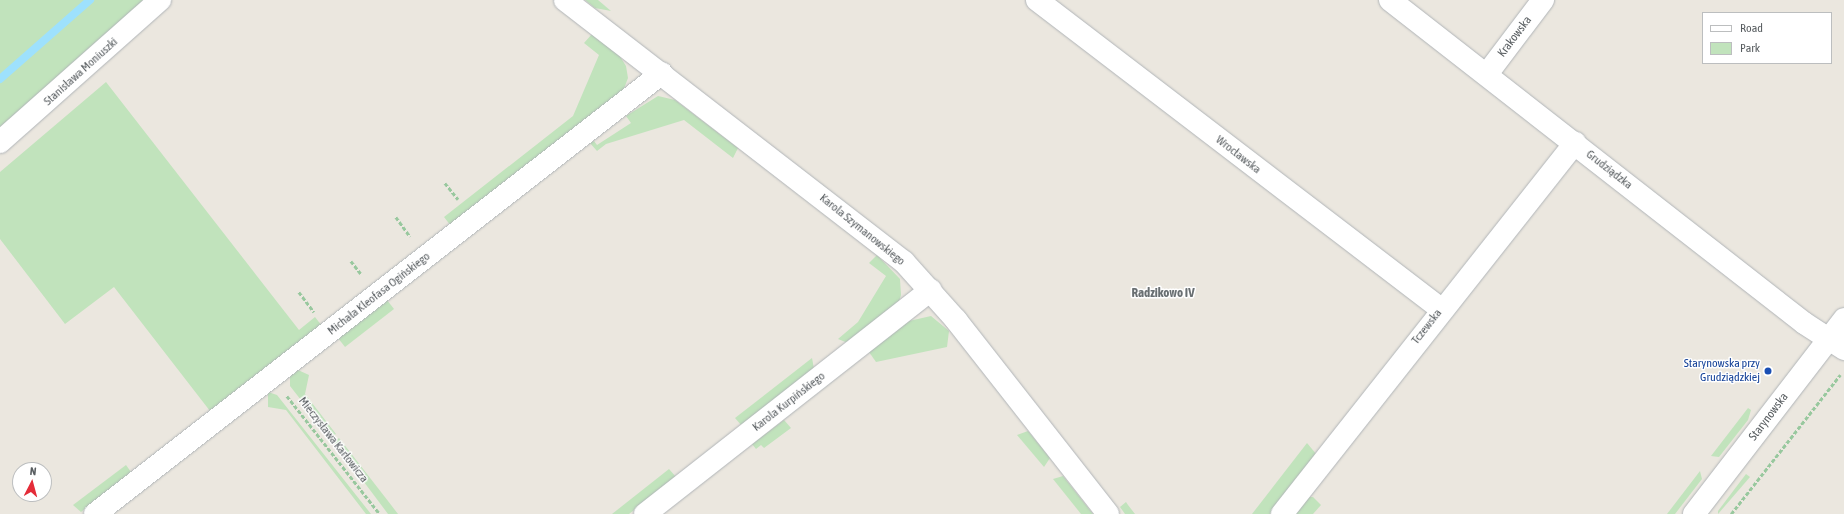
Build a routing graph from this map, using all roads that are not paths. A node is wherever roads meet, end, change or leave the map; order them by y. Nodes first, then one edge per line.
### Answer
1 (160, 0) edge
2 (565, 0) edge
3 (1037, 0) edge
4 (1390, 0) edge
5 (1543, 0) edge
6 (662, 73) junction
7 (1487, 74) junction
8 (0, 142) edge
9 (1575, 143) junction
10 (931, 290) junction
11 (1441, 310) junction
12 (1844, 320) edge
13 (1836, 344) edge
14 (95, 514) edge
15 (645, 514) edge
16 (1108, 514) edge
17 (1282, 514) edge
18 (1694, 514) edge

1 - 8 street, Stanisława Moniuszki
2 - 6 street, Karola Szymanowskiego
3 - 11 street, Wrocławska
4 - 7 street, Grudziądzka
5 - 7 street, Krakowska
6 - 10 street, Karola Szymanowskiego
6 - 14 street, Michała Kleofasa Ogińskiego
7 - 9 street, Grudziądzka
9 - 11 street, Tczewska
9 - 13 street, Grudziądzka
10 - 15 street, Karola Kurpińskiego
10 - 16 street, Karola Szymanowskiego
11 - 17 street, Tczewska
12 - 13 street, Starynowska
13 - 18 street, Starynowska

